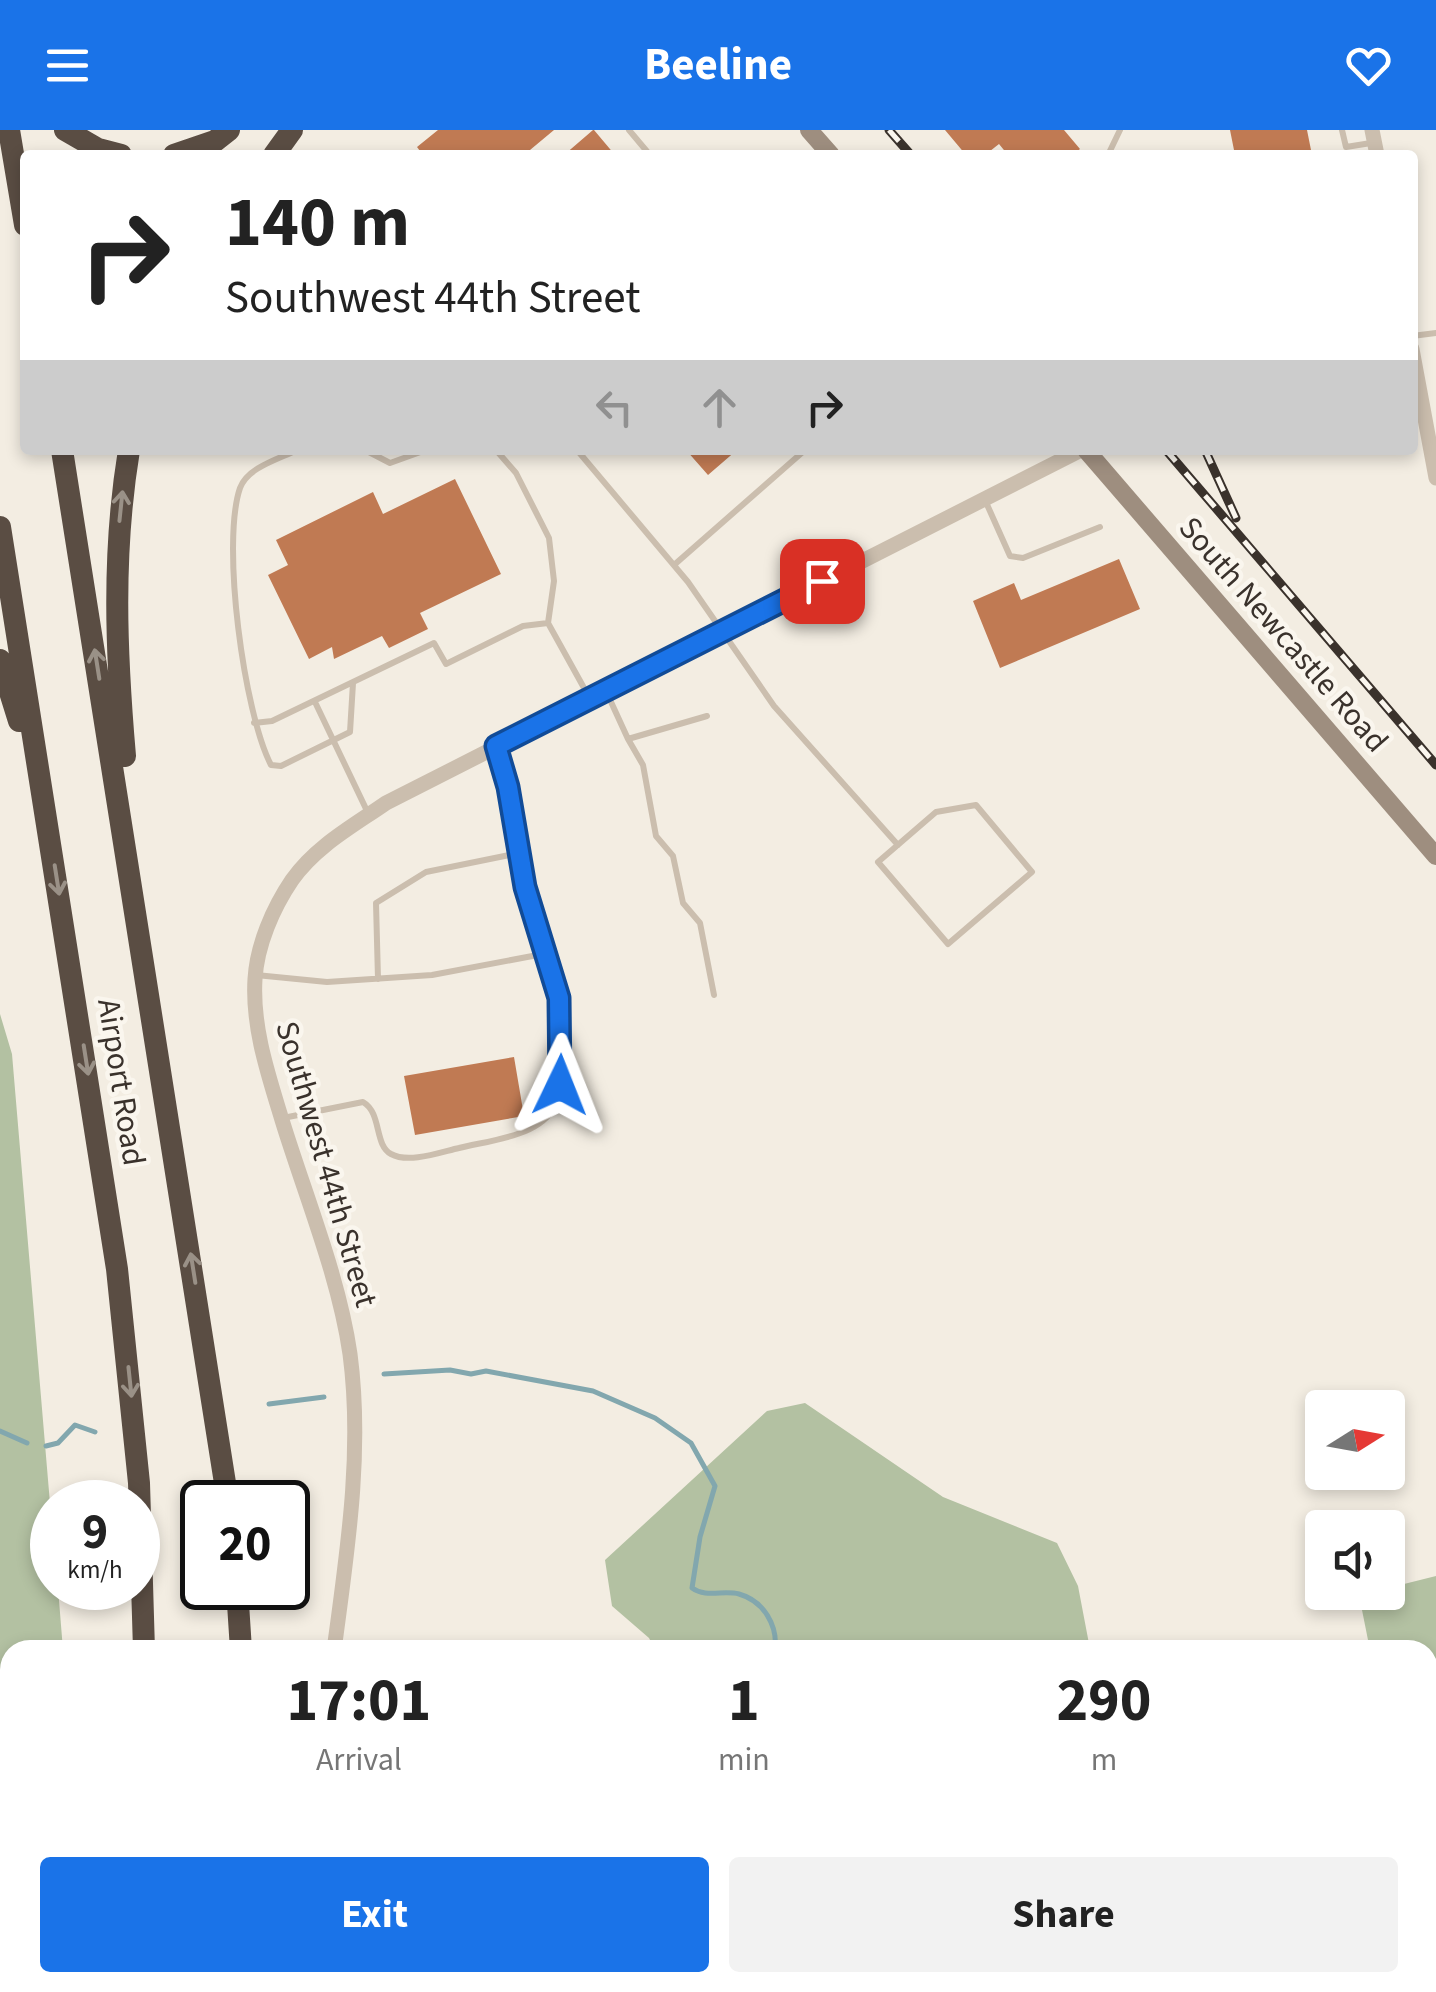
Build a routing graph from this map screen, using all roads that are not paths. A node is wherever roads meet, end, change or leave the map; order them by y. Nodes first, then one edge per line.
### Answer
1 (10, 130) edge
2 (66, 130) edge
3 (229, 130) edge
4 (629, 130) edge
5 (809, 130) edge
6 (1342, 130) edge
7 (1375, 142) edge
8 (102, 150) edge
9 (188, 150) edge
10 (646, 150) edge
11 (827, 150) edge
12 (20, 194) edge
13 (1418, 372) edge
14 (1431, 421) edge
15 (63, 455) edge
16 (128, 455) edge
17 (286, 455) edge
18 (375, 455) edge
19 (412, 455) edge
20 (500, 455) edge
21 (581, 455) edge
22 (799, 455) edge
23 (1074, 455) edge
24 (1088, 455) edge
25 (1436, 478) edge
26 (984, 498) junction
27 (0, 527) edge
28 (1100, 527) dead end
29 (674, 565) junction
30 (548, 624) junction
31 (724, 630) junction
32 (0, 660) edge
33 (354, 683) junction
34 (606, 690) junction
35 (590, 698) junction
36 (315, 702) junction
37 (707, 716) dead end
38 (254, 723) junction
39 (628, 739) junction
40 (333, 740) junction
41 (496, 746) junction
42 (43, 796) junction
43 (369, 815) junction
44 (898, 845) junction
45 (519, 853) junction
46 (1436, 856) edge
47 (141, 934) junction
48 (543, 954) junction
49 (255, 975) junction
50 (378, 979) junction
51 (714, 994) dead end
52 (282, 1118) junction
53 (225, 1480) edge
54 (238, 1610) edge
55 (144, 1640) edge
56 (240, 1640) edge
57 (335, 1640) edge

1 - 12 highway
2 - 8 highway
3 - 9 highway
4 - 10 lane
5 - 11 main road
6 - 7 lane
13 - 14 street
14 - 25 street
47 -> 15 highway, Airport Road
47 -> 16 highway
17 - 38 lane
18 - 19 lane
20 - 30 lane
21 - 29 lane
22 - 29 lane
23 - 26 street, Southwest 44th Street
24 - 46 main road, South Newcastle Road
26 - 28 lane
26 - 31 street, Southwest 44th Street
27 - 42 highway, Airport Road
29 - 31 lane
30 - 33 lane
30 - 35 lane
31 - 34 street, Southwest 44th Street
31 - 44 lane
32 - 42 highway
33 - 36 lane
33 - 40 lane
34 - 35 street, Southwest 44th Street
34 - 39 lane
35 - 41 street, Southwest 44th Street
36 - 38 lane
36 - 40 lane
37 - 39 lane
38 - 40 lane
39 - 51 lane
40 - 43 lane
41 - 43 street, Southwest 44th Street
41 - 45 lane
42 -> 55 highway, Airport Road
43 - 49 street, Southwest 44th Street
44 - 44 lane
45 - 48 lane
45 - 50 lane
53 -> 47 highway, Airport Road
48 - 50 lane
48 - 52 lane
49 - 50 lane
49 - 52 street, Southwest 44th Street
52 - 57 street, Southwest 44th Street
54 - 56 highway

